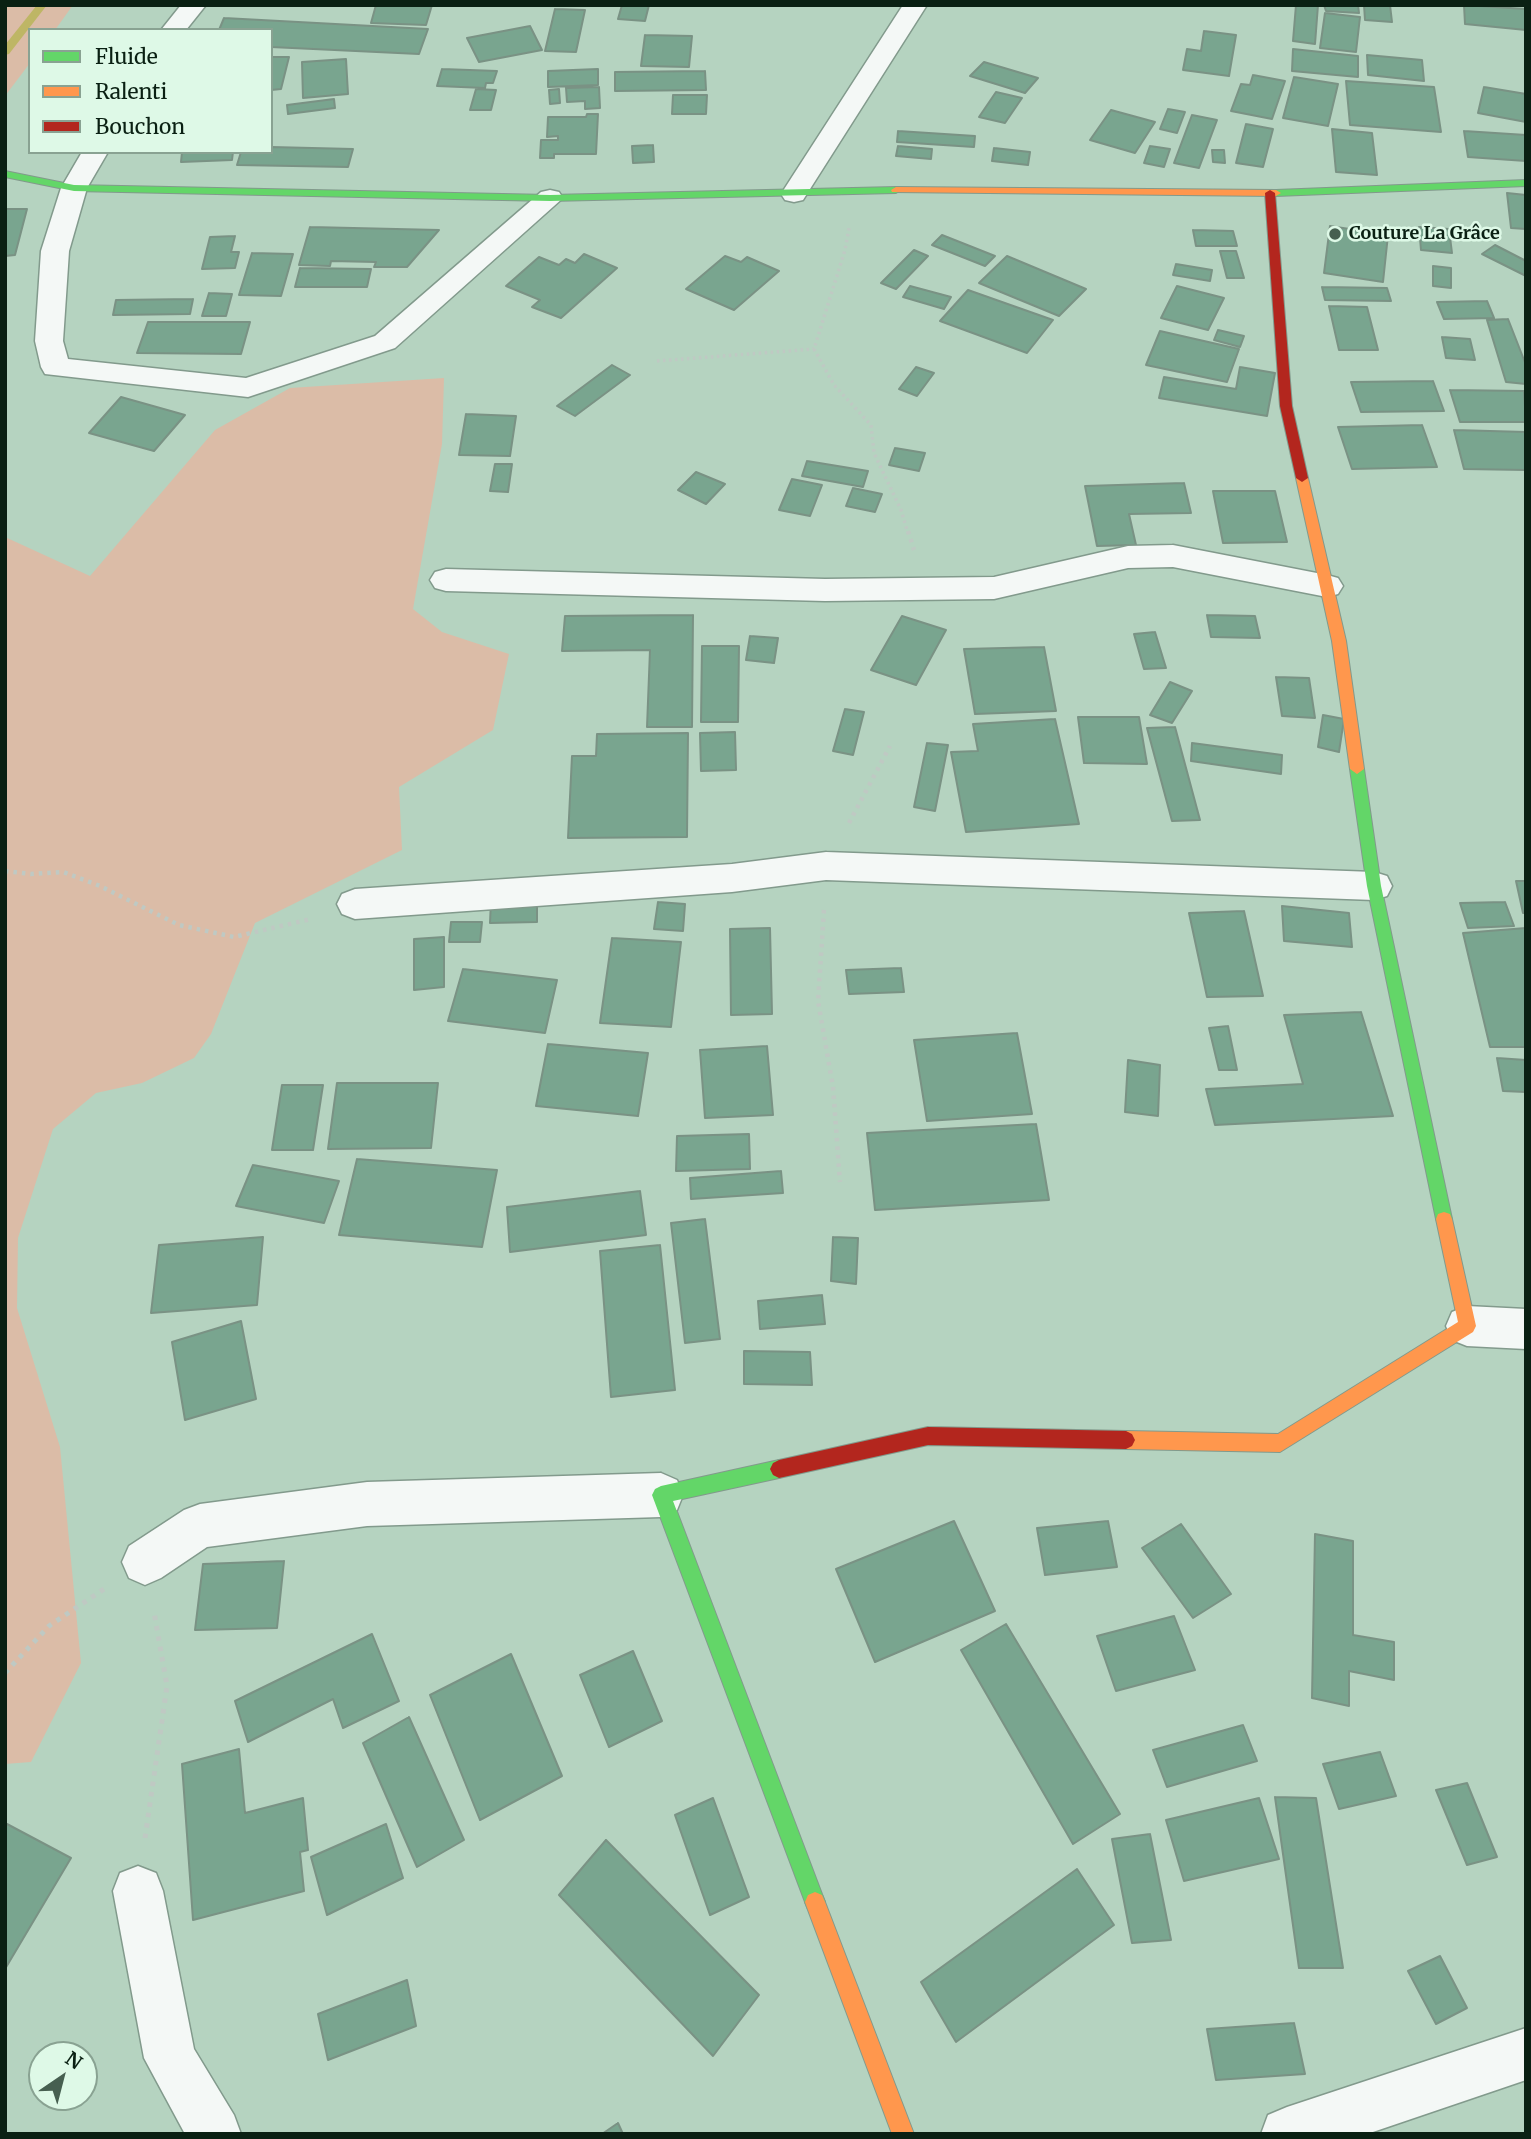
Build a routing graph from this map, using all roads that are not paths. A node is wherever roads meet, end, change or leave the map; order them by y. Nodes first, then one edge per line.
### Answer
1 (194, 5) edge
2 (915, 5) edge
3 (175, 28) edge
4 (94, 154) edge
5 (5, 174) edge
6 (1526, 183) edge
7 (74, 188) junction
8 (1270, 193) junction
9 (794, 194) junction
10 (550, 198) junction
11 (446, 580) dead end
12 (1327, 586) junction
13 (1374, 886) junction
14 (355, 904) road end
15 (1467, 1326) junction
16 (1526, 1329) edge
17 (661, 1495) junction
18 (145, 1562) road end
19 (138, 1891) road end
20 (1526, 2054) edge
21 (215, 2134) edge
22 (903, 2134) edge
23 (1287, 2134) edge

1 - 3 street
2 - 9 street
4 - 7 street
5 - 7 street
6 - 8 street
7 - 10 street
7 - 10 street
8 - 9 street
8 - 12 street
9 - 10 street
11 - 12 street
12 - 13 street
13 - 14 street
13 - 15 street
15 - 16 street
15 - 17 street
17 - 18 street
17 - 22 street
19 - 21 street
20 - 23 street

